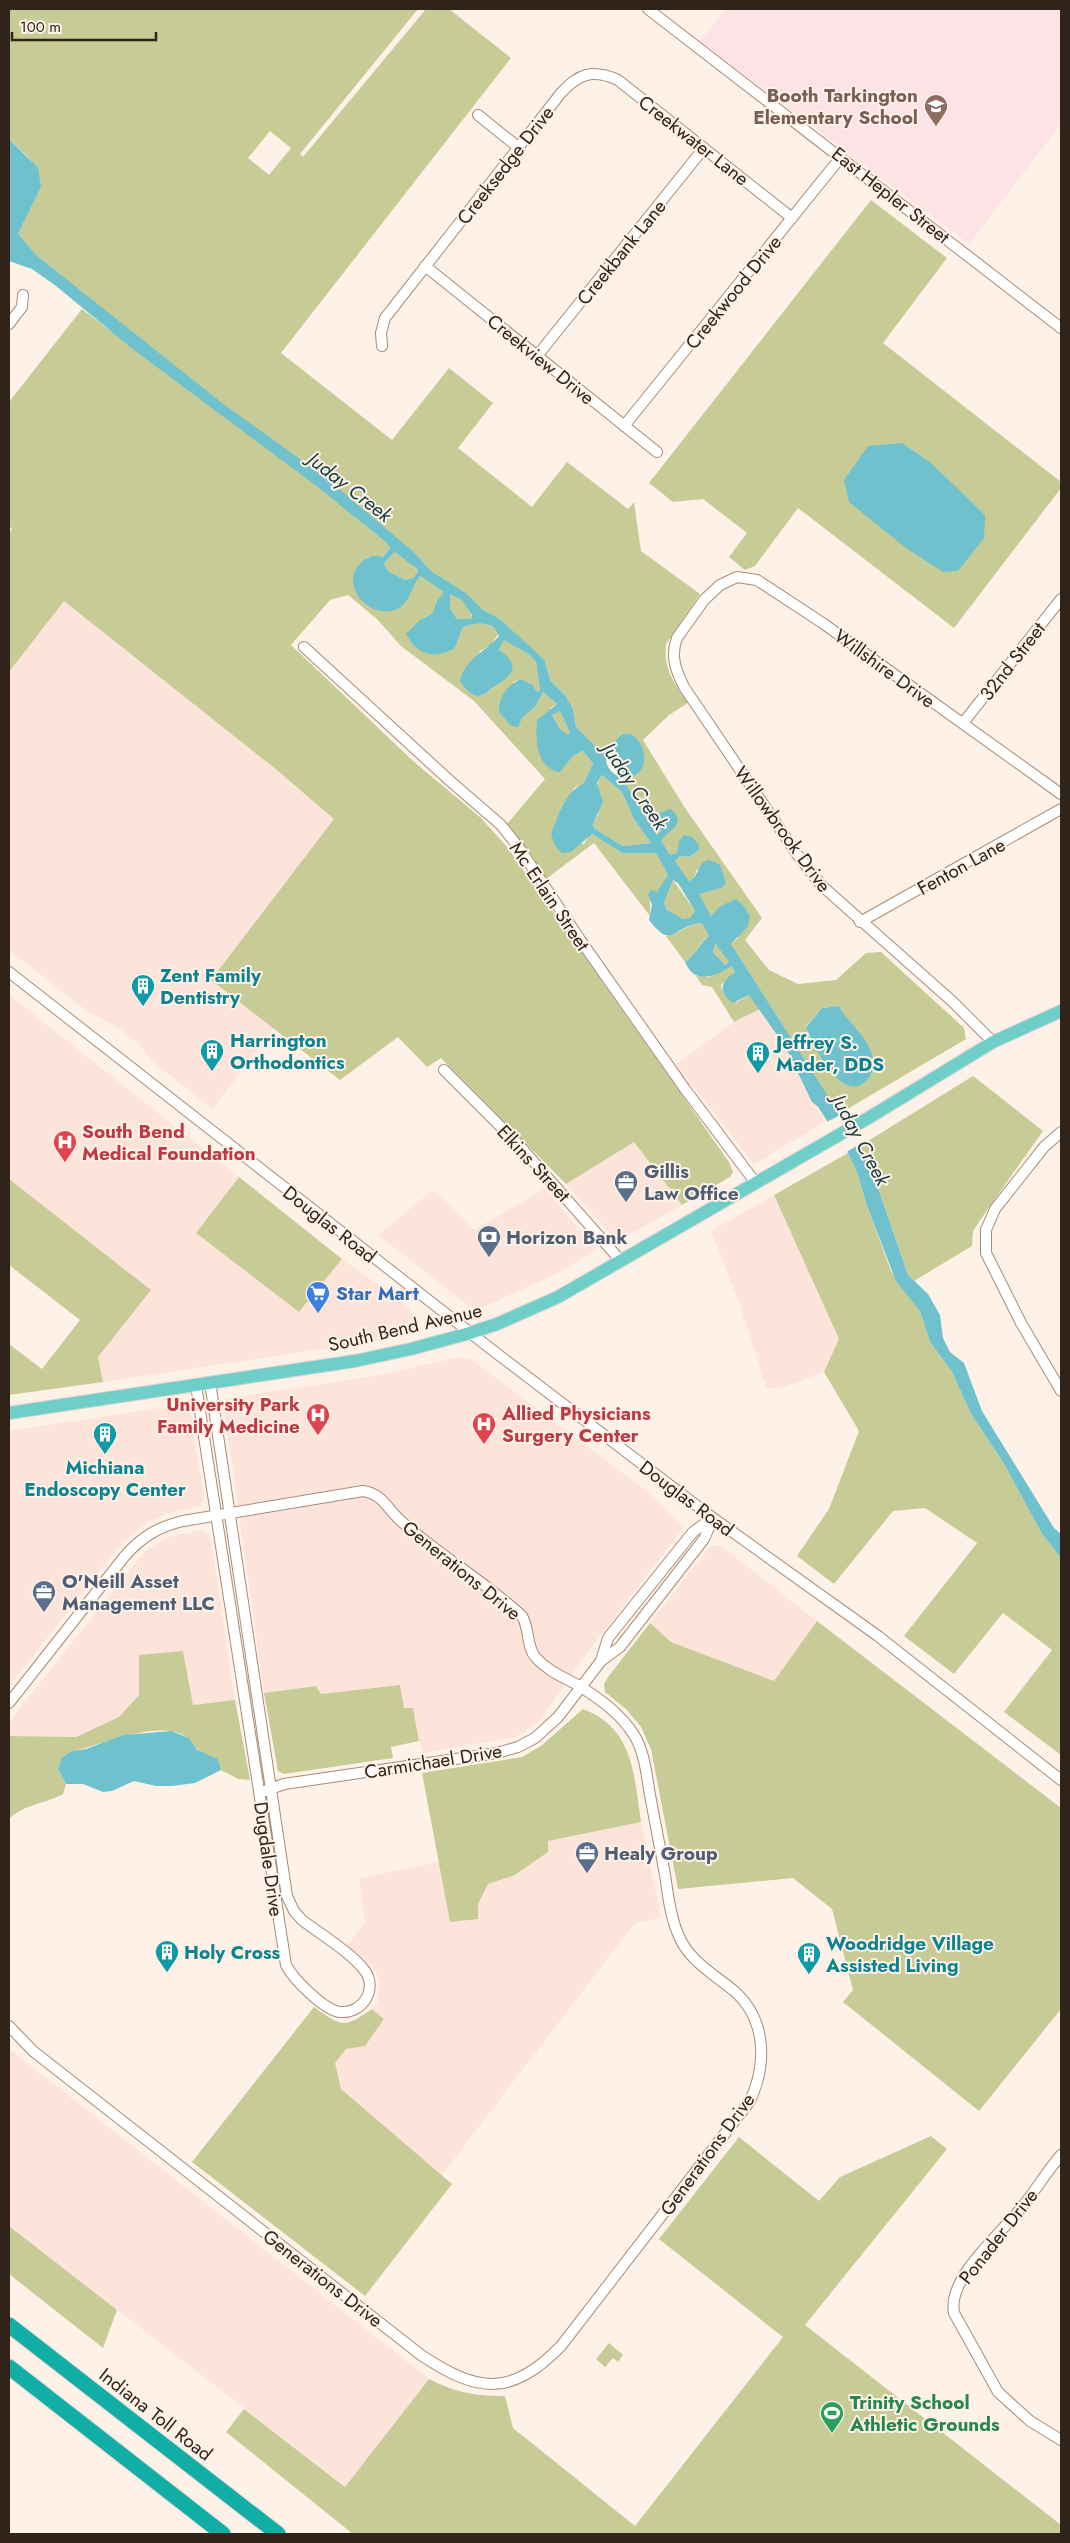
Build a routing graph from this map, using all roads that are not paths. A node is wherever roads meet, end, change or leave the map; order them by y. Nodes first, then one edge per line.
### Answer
1 (648, 9) edge
2 (592, 69) joint
3 (478, 115) dead end
4 (518, 148) junction
5 (704, 148) junction
6 (841, 157) junction
7 (792, 218) junction
8 (425, 266) junction
9 (23, 295) dead end
10 (9, 324) edge
11 (1061, 328) edge
12 (382, 346) dead end
13 (537, 356) junction
14 (624, 426) junction
15 (657, 452) dead end
16 (1061, 599) edge
17 (704, 600) joint
18 (304, 647) dead end
19 (963, 723) junction
20 (1061, 794) edge
21 (1061, 809) edge
22 (860, 922) junction
23 (9, 972) edge
24 (1061, 1011) edge
25 (993, 1042) junction
26 (444, 1070) dead end
27 (1061, 1132) edge
28 (755, 1182) junction
29 (621, 1261) junction
30 (470, 1333) junction
31 (210, 1382) junction
32 (196, 1384) junction
33 (1061, 1391) edge
34 (9, 1413) edge
35 (229, 1514) junction
36 (217, 1516) junction
37 (713, 1518) junction
38 (656, 1580) junction
39 (666, 1588) junction
40 (601, 1661) junction
41 (581, 1688) junction
42 (9, 1702) edge
43 (1061, 1780) edge
44 (265, 1791) junction
45 (9, 2026) edge
46 (1061, 2155) edge
47 (9, 2325) edge
48 (9, 2367) edge
49 (1061, 2440) edge
50 (223, 2534) edge
51 (278, 2534) edge

1 - 6 street, East Hepler Street
2 - 4 street, Creeksedge Drive
2 - 5 street, Creekwater Lane
3 - 4 street
4 - 8 street, Creeksedge Drive
5 - 7 street, Creekwater Lane
5 - 13 street, Creekbank Lane
6 - 7 street, Creekwood Drive
6 - 11 street, East Hepler Street
7 - 14 street, Creekwood Drive
8 - 12 street, Creeksedge Drive
8 - 13 street, Creekview Drive
9 - 10 street
13 - 14 street, Creekview Drive
14 - 15 street, Creekview Drive
16 - 19 street, 32nd Street
17 - 19 street, Willshire Drive
17 - 22 street, Willowbrook Drive
18 - 28 street, Mc Erlain Street
19 - 20 street, Willshire Drive
21 - 22 street, Fenton Lane
22 - 25 street, Willowbrook Drive
23 - 30 street, Douglas Road
24 - 25 main road, South Bend Avenue
25 - 28 main road, South Bend Avenue
26 - 29 street, Elkins Street
27 - 33 street
28 - 29 main road, South Bend Avenue
29 - 30 main road, South Bend Avenue
30 - 31 main road, South Bend Avenue
30 - 37 street, Douglas Road
31 - 32 main road, South Bend Avenue
31 - 35 street, Dugdale Drive
32 - 34 main road, South Bend Avenue
32 - 36 street, Dugdale Drive
35 - 36 street, Generations Drive
35 - 41 street, Generations Drive
35 - 44 street, Dugdale Drive
36 - 42 street, Generations Drive
36 - 44 street, Dugdale Drive
37 - 38 street, Carmichael Drive
37 - 39 street, Carmichael Drive
37 - 43 street, Douglas Road
38 - 39 street
38 - 40 street, Carmichael Drive
39 - 40 street, Carmichael Drive
40 - 41 street, Carmichael Drive
41 - 44 street, Carmichael Drive
41 - 45 street, Generations Drive
44 - 44 street, Dugdale Drive
46 - 49 street, Ponader Drive
47 - 51 highway, Indiana Toll Road
48 - 50 highway

